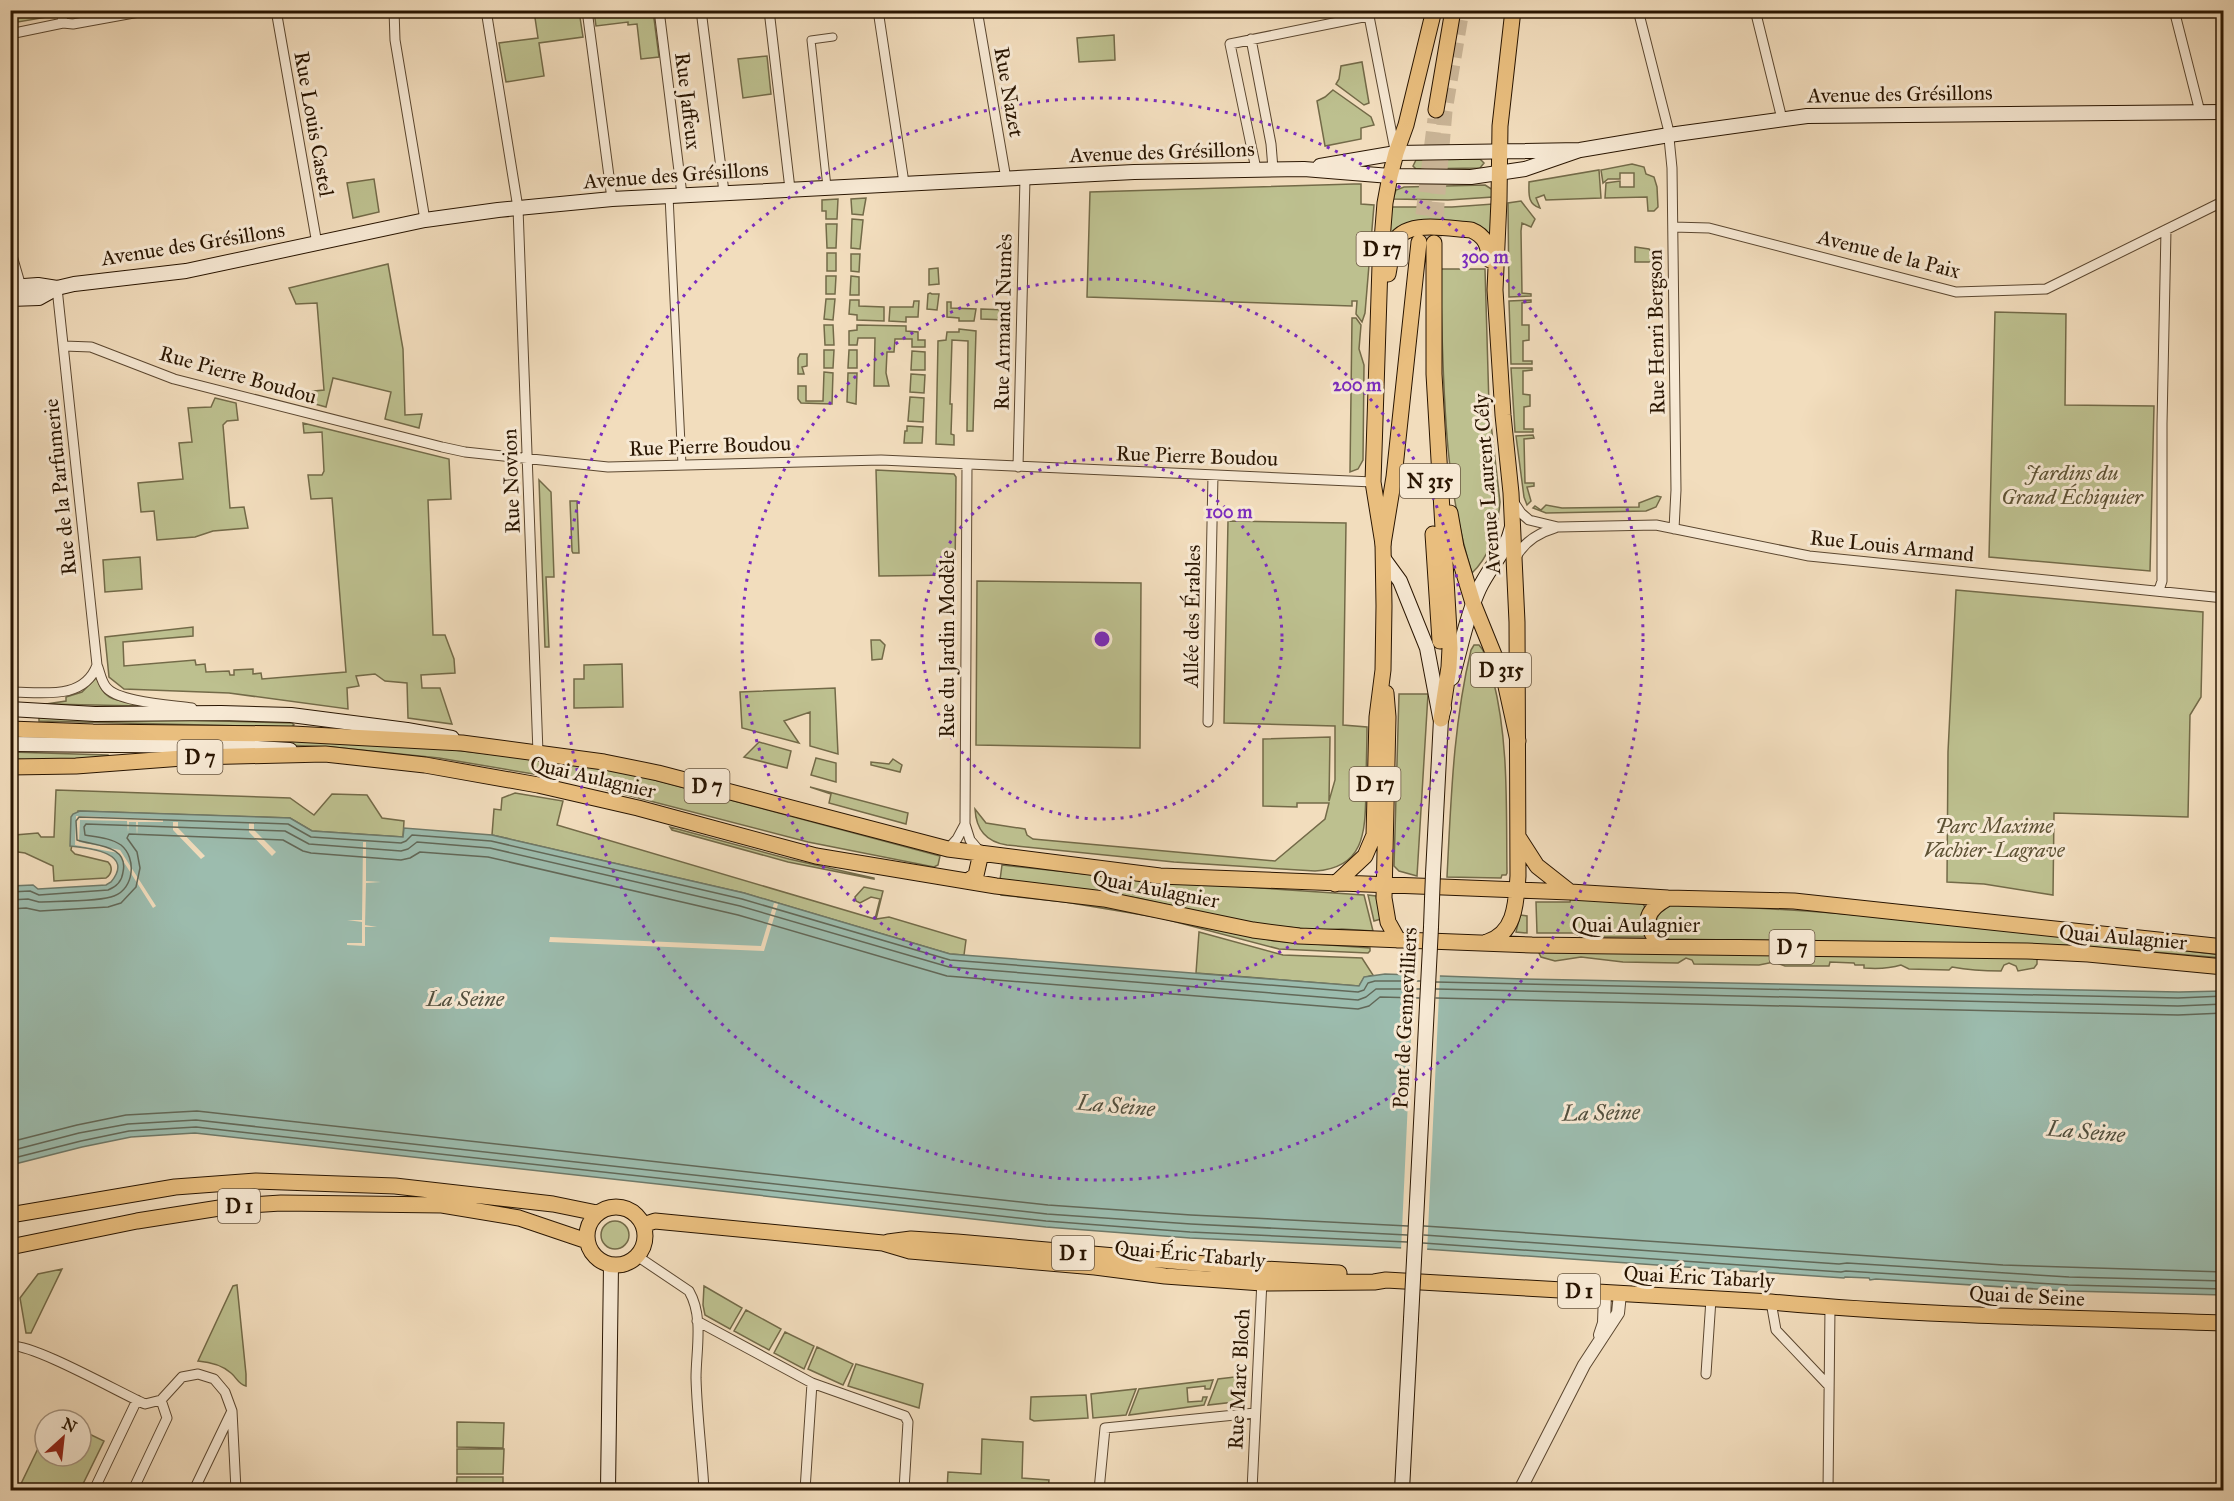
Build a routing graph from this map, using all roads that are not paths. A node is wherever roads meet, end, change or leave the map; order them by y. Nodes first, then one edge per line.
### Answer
1 (60, 10) edge
2 (150, 10) edge
3 (276, 10) edge
4 (394, 10) edge
5 (486, 10) edge
6 (587, 10) edge
7 (659, 10) edge
8 (702, 10) edge
9 (769, 10) edge
10 (878, 10) edge
11 (977, 10) edge
12 (1434, 10) edge
13 (1453, 10) edge
14 (1513, 10) edge
15 (1638, 10) edge
16 (1755, 10) edge
17 (2174, 10) edge
18 (1368, 13) edge
19 (63, 23) junction
20 (10, 34) edge
21 (833, 38) dead end
22 (1251, 39) junction
23 (1436, 110) tunnel mouth
24 (2200, 112) junction
25 (2223, 112) edge
26 (1782, 119) junction
27 (1669, 135) junction
28 (1499, 150) junction
29 (1580, 150) junction
30 (1396, 153) junction
31 (1273, 169) junction
32 (1304, 169) junction
33 (1256, 170) junction
34 (1498, 173) junction
35 (1390, 176) junction
36 (1025, 178) junction
37 (1006, 179) junction
38 (904, 183) junction
39 (826, 187) junction
40 (790, 189) junction
41 (724, 192) junction
42 (675, 196) junction
43 (612, 199) junction
44 (2223, 201) edge
45 (518, 208) junction
46 (425, 220) junction
47 (1673, 227) junction
48 (2166, 230) junction
49 (1426, 243) junction
50 (317, 244) junction
51 (10, 249) edge
52 (16, 286) edge
53 (57, 288) junction
54 (1495, 290) junction
55 (10, 297) edge
56 (39, 298) junction
57 (58, 306) junction
58 (1433, 312) junction
59 (1380, 322) junction
60 (64, 346) junction
61 (528, 460) junction
62 (682, 465) junction
63 (967, 465) junction
64 (1018, 466) junction
65 (1213, 475) junction
66 (1373, 482) junction
67 (1511, 493) junction
68 (1512, 525) junction
69 (1558, 527) junction
70 (1674, 528) junction
71 (1383, 552) junction
72 (1514, 564) junction
73 (2159, 590) junction
74 (2223, 597) edge
75 (1473, 603) junction
76 (98, 665) junction
77 (1383, 670) junction
78 (10, 692) edge
79 (10, 709) edge
80 (221, 713) junction
81 (1441, 719) junction
82 (1208, 722) dead end
83 (10, 729) edge
84 (94, 739) junction
85 (1518, 741) junction
86 (462, 743) junction
87 (10, 744) edge
88 (538, 753) junction
89 (325, 754) junction
90 (10, 767) edge
91 (965, 824) junction
92 (1518, 838) junction
93 (948, 849) junction
94 (981, 853) junction
95 (962, 880) junction
96 (1335, 884) junction
97 (1384, 885) junction
98 (1517, 890) junction
99 (1570, 892) junction
100 (1668, 898) junction
101 (1398, 940) junction
102 (1487, 942) junction
103 (1660, 945) junction
104 (2223, 947) edge
105 (2223, 968) edge
106 (597, 1213) junction
107 (10, 1215) edge
108 (643, 1225) junction
109 (586, 1241) junction
110 (883, 1243) junction
111 (10, 1247) edge
112 (637, 1256) junction
113 (611, 1265) junction
114 (1262, 1276) junction
115 (1613, 1293) junction
116 (1711, 1299) junction
117 (1771, 1302) junction
118 (1830, 1308) junction
119 (697, 1321) junction
120 (2223, 1323) edge
121 (717, 1333) junction
122 (699, 1344) junction
123 (13, 1345) edge
124 (1706, 1374) dead end
125 (812, 1383) junction
126 (1829, 1386) junction
127 (137, 1400) junction
128 (161, 1400) junction
129 (232, 1411) junction
130 (1255, 1413) junction
131 (94, 1491) edge
132 (133, 1491) edge
133 (194, 1491) edge
134 (236, 1491) edge
135 (608, 1491) edge
136 (704, 1491) edge
137 (805, 1491) edge
138 (904, 1491) edge
139 (1099, 1491) edge
140 (1252, 1491) edge
141 (1402, 1491) edge
142 (1520, 1491) edge
143 (1828, 1491) edge

1 - 19 street
2 - 19 street
3 - 50 street, Rue Louis Castel
4 - 46 street
5 - 45 street, Rue Novion
6 - 43 street
7 - 42 street, Rue Jaffeux
8 - 41 street
9 - 40 street
10 - 38 street
11 - 37 street, Rue Nazet
12 - 30 main road, D 17
13 - 23 main road
14 - 28 main road, Avenue Laurent Cély / D 17
15 - 27 street, Rue Henri Bergson
16 - 26 street
17 - 24 street
18 - 22 street
18 - 30 street
19 - 20 street
21 - 39 street
22 - 31 street
22 - 33 street
24 - 25 main road, Avenue des Grésillons
24 - 26 main road, Avenue des Grésillons
26 - 27 main road, Avenue des Grésillons
27 - 29 main road, Avenue des Grésillons
27 - 47 street, Rue Henri Bergson
28 - 29 main road, Avenue des Grésillons
28 - 30 main road, Avenue des Grésillons
28 - 34 main road, Avenue Laurent Cély / D 17
29 - 34 main road, Avenue des Grésillons
30 - 32 main road, Avenue des Grésillons
30 - 35 main road, D 17
31 - 32 main road, Avenue des Grésillons
31 - 33 main road, Avenue des Grésillons
32 - 35 main road, Avenue des Grésillons
33 - 36 main road, Avenue des Grésillons
34 - 35 main road, Avenue des Grésillons
34 - 54 main road, Avenue Laurent Cély / D 17
35 - 59 main road, D 17
36 - 37 main road, Avenue des Grésillons
36 - 64 street, Rue Armand Numès
37 - 38 main road, Avenue des Grésillons
38 - 39 main road, Avenue des Grésillons
39 - 40 main road, Avenue des Grésillons
40 - 41 main road, Avenue des Grésillons
41 - 42 main road, Avenue des Grésillons
42 - 43 main road, Avenue des Grésillons
42 - 62 street
43 - 45 main road, Avenue des Grésillons
44 - 48 street, Avenue de la Paix
45 - 46 main road, Avenue des Grésillons
45 - 61 street, Rue Novion
46 - 50 main road, Avenue des Grésillons
47 - 48 street, Avenue de la Paix
47 - 70 street, Rue Henri Bergson
48 - 73 street
49 - 58 main road, N 315
49 - 71 main road
49 - 81 main road, N 315
50 - 53 main road, Avenue des Grésillons
51 - 52 street
52 - 53 main road, Avenue des Grésillons
52 - 55 street
53 - 56 main road, Avenue des Grésillons
53 - 57 street, Rue de la Parfumerie
54 - 59 main road, D 17
54 - 67 main road, Avenue Laurent Cély / D 17
55 - 56 main road, Avenue des Grésillons
56 - 57 street
57 - 60 street, Rue de la Parfumerie
58 - 75 main road
58 - 81 main road, N 315
59 - 66 main road, D 17
60 - 61 street, Rue Pierre Boudou
60 - 76 street, Rue de la Parfumerie
61 - 62 street, Rue Pierre Boudou
61 - 88 street, Rue Novion
62 - 63 street, Rue Pierre Boudou
63 - 64 street, Rue Pierre Boudou
63 - 91 street, Rue du Jardin Modèle
64 - 65 street, Rue Pierre Boudou
65 - 66 street, Rue Pierre Boudou
65 - 82 street, Allée des Érables
66 - 71 main road, D 17
67 - 68 main road, Avenue Laurent Cély / D 17
67 - 69 street, Rue Louis Armand
68 - 72 main road, Avenue Laurent Cély / D 17
68 - 75 main road, D 17
69 - 70 street, Rue Louis Armand
69 - 72 street, Rue Louis Armand
70 - 73 street, Rue Louis Armand
71 - 77 main road, D 17
71 - 81 main road
72 - 85 main road, Avenue Laurent Cély / D 17
73 - 74 street, Rue Louis Armand
75 - 81 main road, D 17
75 - 85 main road, D 315
76 - 78 street
76 - 80 street, Quai Aulagnier
77 - 96 main road, D 17
77 - 97 main road, D 17
79 - 80 main road, Quai Aulagnier
80 - 86 main road, Quai Aulagnier
81 - 141 main road, Pont de Gennevilliers / D 17, bridge
83 - 84 main road, D 7
84 - 86 main road, Quai Aulagnier / D 7
84 - 87 main road
84 - 89 main road, Quai Aulagnier
85 - 92 main road, Avenue Laurent Cély / D 17
86 - 88 main road, Quai Aulagnier / D 7
88 - 93 main road, Quai Aulagnier / D 7
89 - 90 main road, D 7
89 - 95 main road, Quai Aulagnier / D 7
91 - 93 street
91 - 94 street, Rue du Jardin Modèle
92 - 98 main road, Avenue Laurent Cély / D 17
92 - 99 main road
93 - 94 main road, Quai Aulagnier / D 7
93 - 95 main road
94 - 95 main road
94 - 96 main road, Quai Aulagnier / D 7
95 - 101 main road, Quai Aulagnier / D 7
96 - 97 main road, Quai Aulagnier / D 7
97 - 98 main road, Quai Aulagnier / D 7
97 - 101 main road
98 - 99 main road, Quai Aulagnier / D 7
98 - 102 main road, Avenue Laurent Cély / D 17
99 - 100 main road, Quai Aulagnier / D 7
100 - 103 main road
100 - 104 main road, Quai Aulagnier / D 7
101 - 102 main road, Quai Aulagnier / D 7
102 - 103 main road, Quai Aulagnier / D 7
103 - 105 main road, Quai Aulagnier / D 7
106 - 107 main road
106 - 108 main road
106 - 109 main road
108 - 110 main road, Quai Éric Tabarly
108 - 112 main road
109 - 111 main road, D 1
109 - 113 main road
110 - 114 main road, Quai Éric Tabarly / D 1
110 - 114 main road, Quai Éric Tabarly / D 1
112 - 113 main road
112 - 119 street
113 - 135 main road
114 - 115 main road, Quai Éric Tabarly / D 1
114 - 130 street, Rue Marc Bloch
115 - 116 main road, Quai Éric Tabarly / D 1
115 - 142 street
116 - 117 main road, Quai Éric Tabarly / D 1
116 - 124 street
117 - 118 main road, Quai Éric Tabarly
117 - 126 street
118 - 120 main road, Quai de Seine
118 - 126 street
119 - 121 street
119 - 122 street
121 - 122 street
121 - 125 street
122 - 136 street
123 - 127 street
125 - 137 street
125 - 138 street
126 - 143 street
127 - 128 street
127 - 131 street
128 - 129 street
128 - 132 street
129 - 133 street
129 - 134 street
130 - 139 street
130 - 140 street, Rue Marc Bloch

